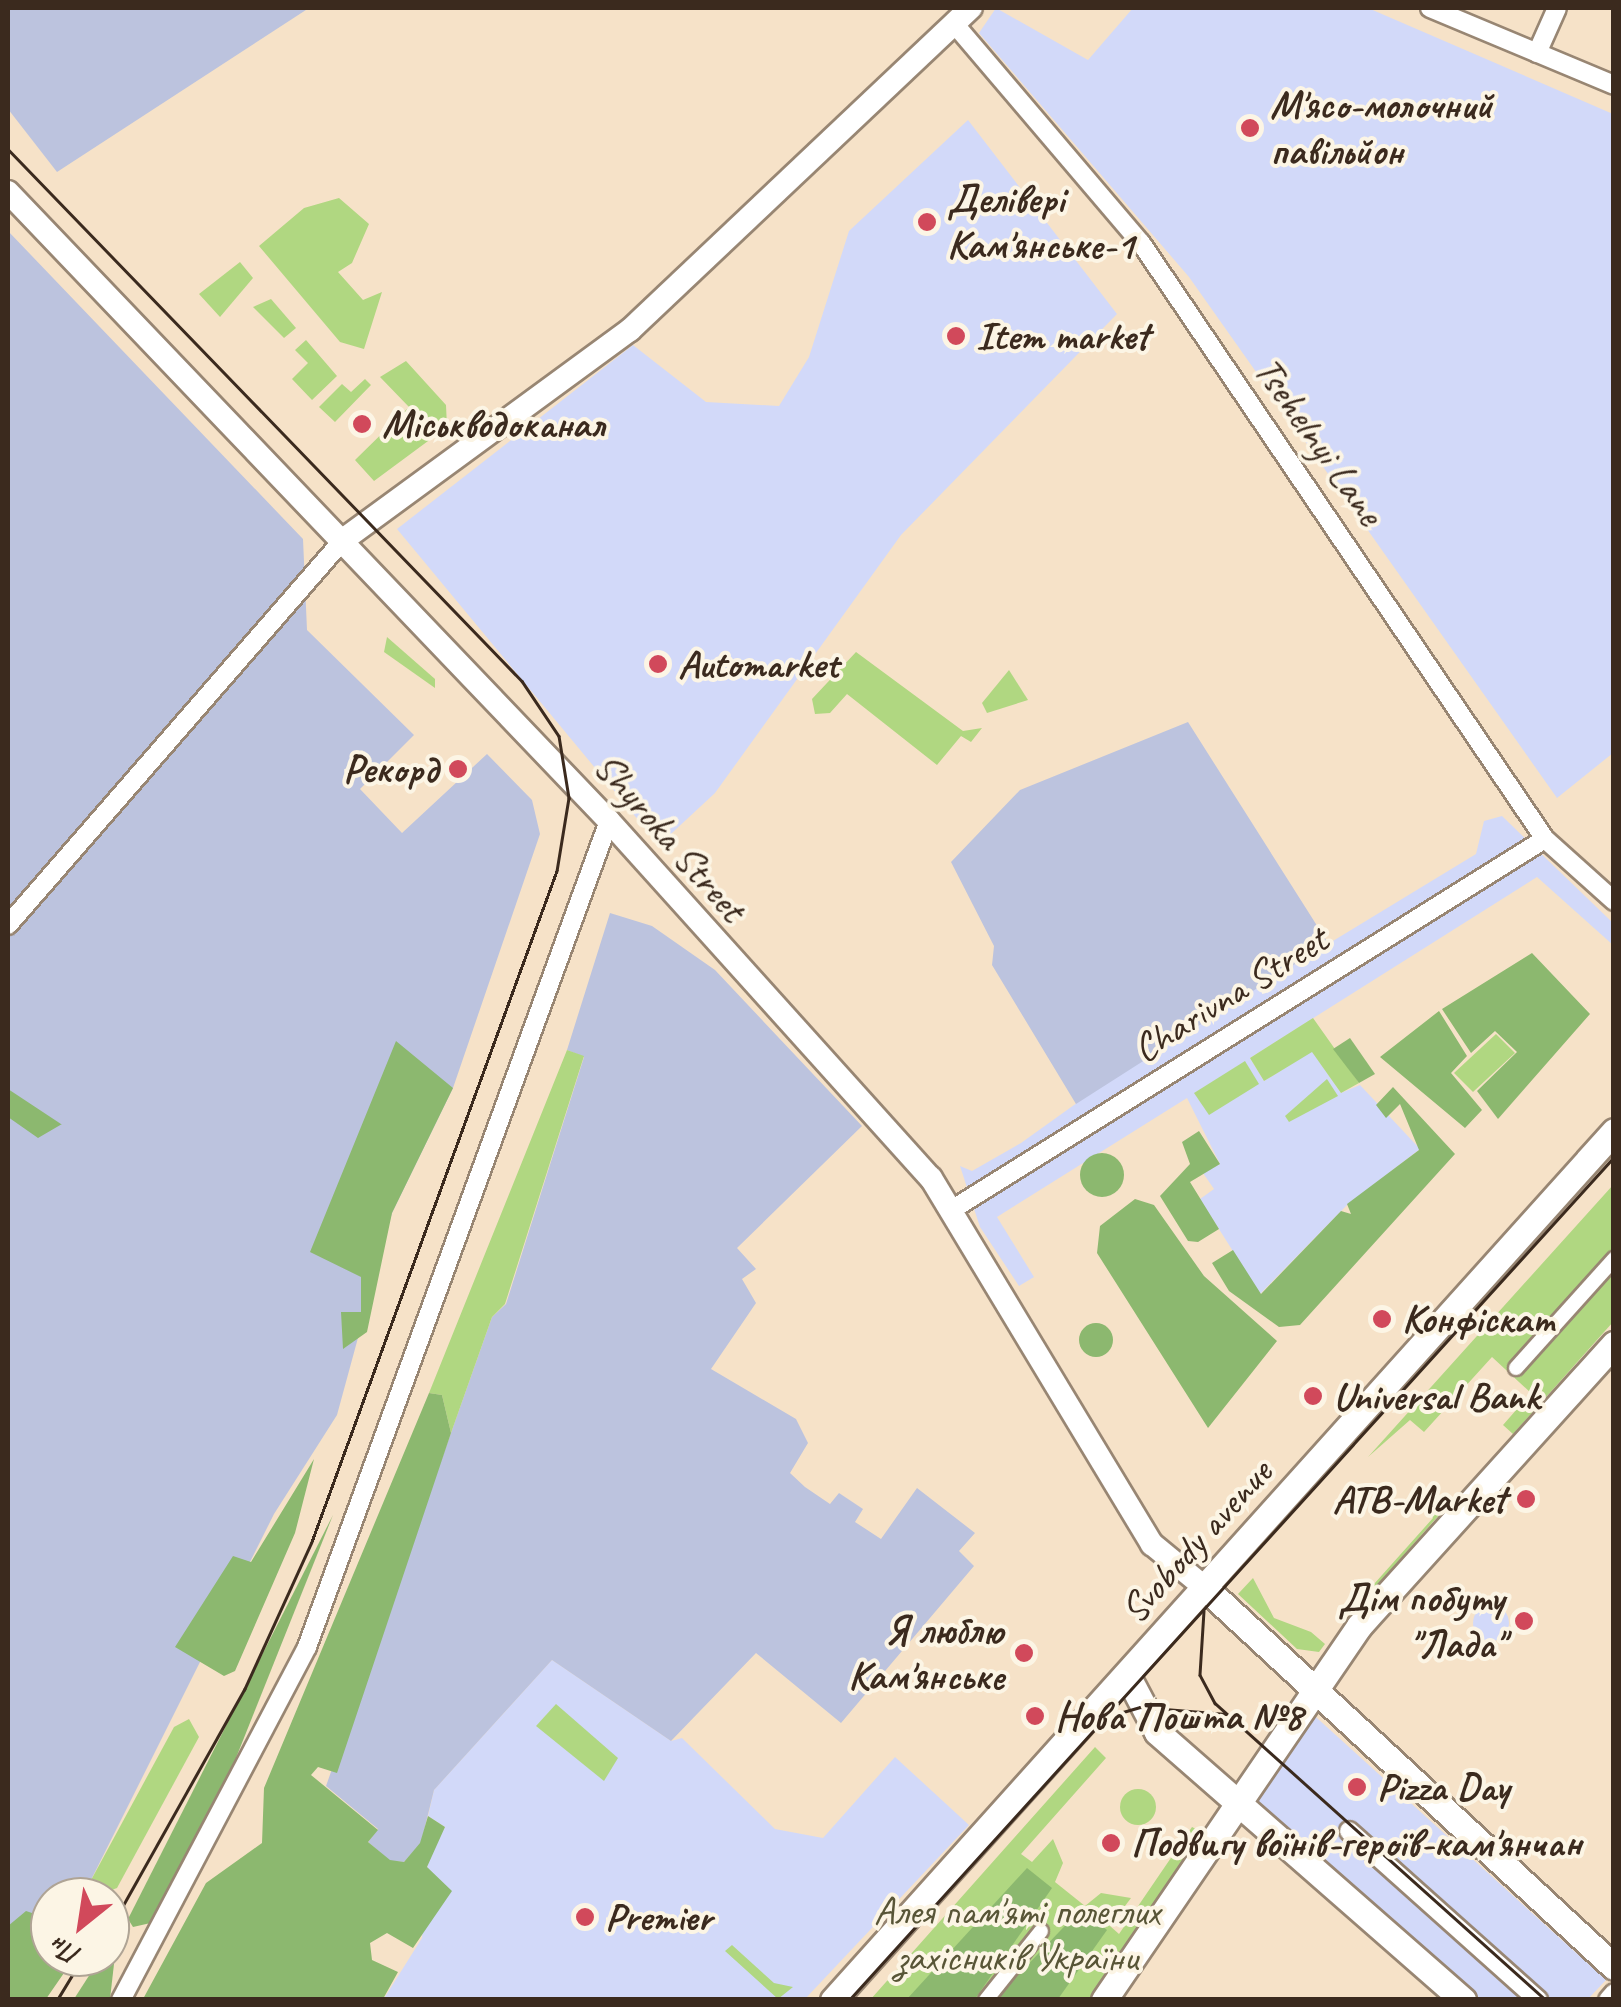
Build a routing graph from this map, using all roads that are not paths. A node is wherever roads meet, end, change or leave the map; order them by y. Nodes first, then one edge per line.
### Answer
1 (1430, 8) edge
2 (1556, 8) edge
3 (964, 17) edge
4 (1537, 53) junction
5 (1614, 85) edge
6 (8, 192) edge
7 (343, 540) junction
8 (610, 821) junction
9 (1545, 839) junction
10 (1614, 901) edge
11 (8, 925) edge
12 (1614, 1131) edge
13 (953, 1209) junction
14 (1614, 1259) edge
15 (1614, 1344) edge
16 (1516, 1368) dead end
17 (1204, 1586) junction
18 (1127, 1674) junction
19 (1313, 1686) junction
20 (1242, 1800) junction
21 (1349, 1831) dead end
22 (1041, 1930) dead end
23 (1614, 1967) edge
24 (1614, 1993) edge
25 (122, 2000) edge
26 (833, 2000) edge
27 (986, 2000) edge
28 (1104, 2000) edge
29 (1463, 2000) edge
30 (1538, 2000) edge
31 (1608, 2000) edge

1 - 4 street
2 - 4 street
3 - 7 street
3 - 9 street, Tsehelnyi Lane
4 - 5 street
6 - 7 street, Shyroka Street
7 - 8 street, Shyroka Street
7 - 11 street
8 - 13 street, Shyroka Street
8 - 25 street
9 - 10 street, Tsehelnyi Lane
9 - 13 street, Charivna Street
12 - 17 main road, Svobody avenue
13 - 17 street, Shyroka Street
14 - 16 street
15 - 19 main road
17 - 18 main road, Svobody avenue
17 - 19 main road
18 - 20 main road
18 - 26 main road, Svobody avenue
19 - 20 main road
19 - 23 main road
20 - 28 main road
20 - 29 main road
21 - 30 street
22 - 27 street
24 - 31 street

